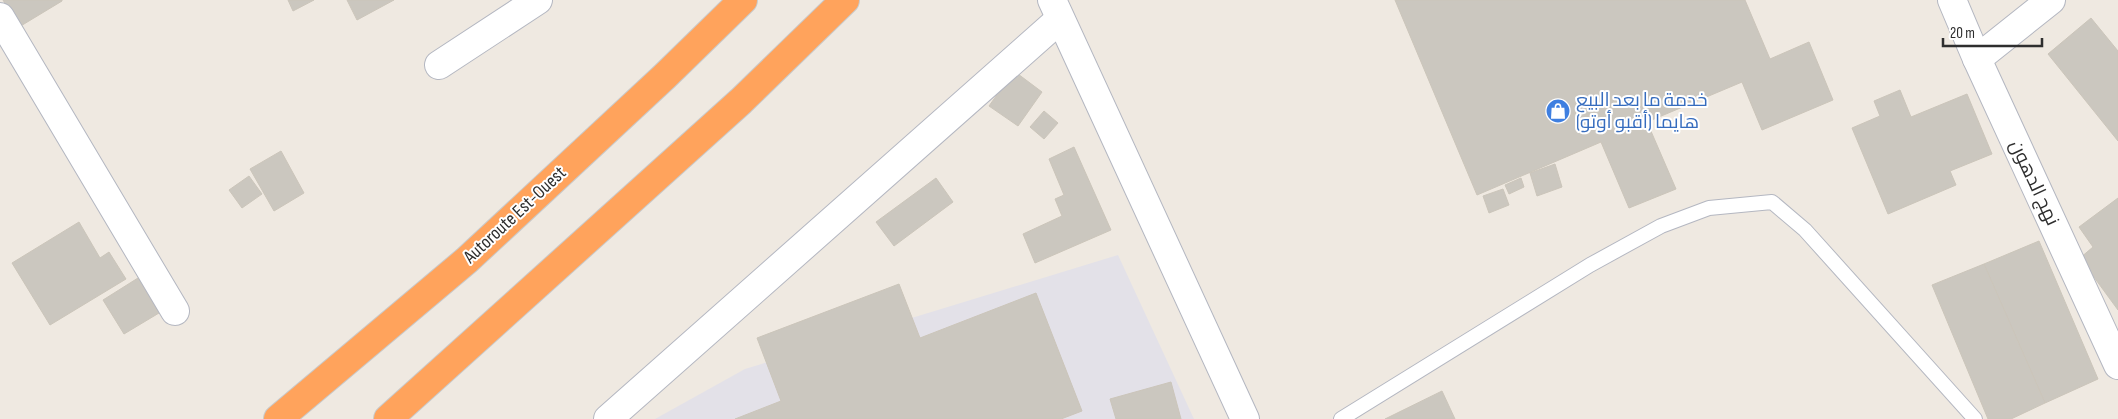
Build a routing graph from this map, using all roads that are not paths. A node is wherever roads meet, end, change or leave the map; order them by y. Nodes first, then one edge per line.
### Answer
1 (538, 0) edge
2 (743, 0) edge
3 (845, 0) edge
4 (1952, 0) edge
5 (2051, 0) edge
6 (1056, 10) edge
7 (0, 17) edge
8 (1977, 59) junction
9 (439, 65) dead end
10 (174, 311) dead end
11 (2118, 365) edge
12 (278, 419) edge
13 (388, 419) edge
14 (608, 419) edge
15 (1245, 419) edge
16 (1341, 419) edge
17 (1975, 419) edge

1 - 9 street
2 - 12 highway, Autoroute Est-Ouest
3 - 13 highway
4 - 8 street, نهج الدهون
5 - 8 street
6 - 14 street
6 - 15 street
7 - 10 street
8 - 11 street, نهج الدهون
16 - 17 lane

